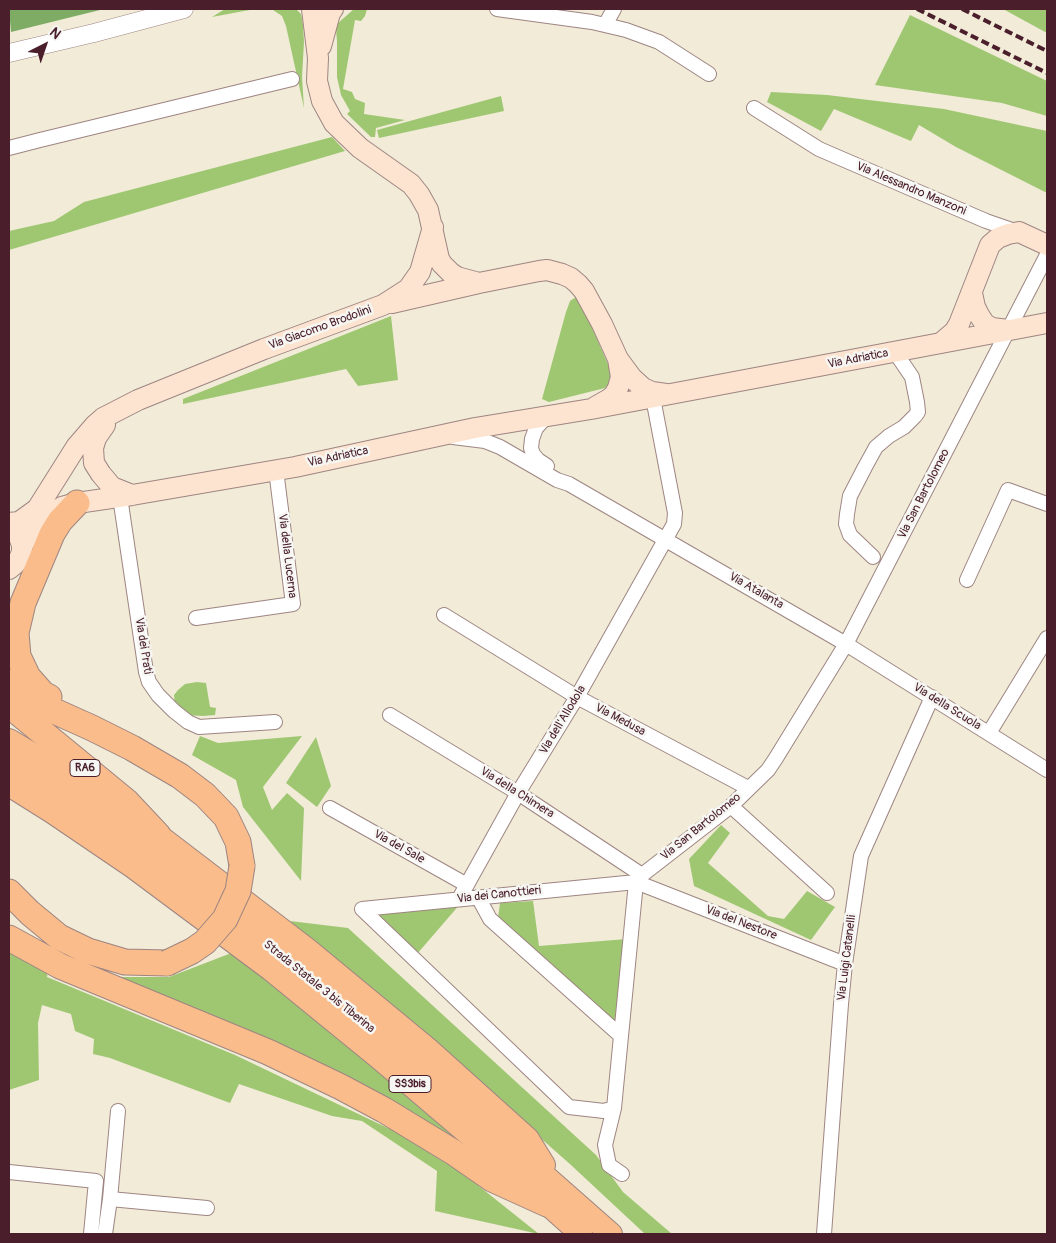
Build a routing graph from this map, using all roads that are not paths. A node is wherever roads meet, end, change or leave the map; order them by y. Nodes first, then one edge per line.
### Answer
1 (184, 9) edge
2 (312, 9) edge
3 (333, 9) edge
4 (496, 9) edge
5 (614, 9) edge
6 (605, 25) junction
7 (9, 53) edge
8 (318, 58) junction
9 (708, 74) dead end
10 (292, 79) dead end
11 (754, 108) dead end
12 (9, 148) edge
13 (986, 221) junction
14 (433, 227) junction
15 (1019, 232) junction
16 (990, 245) junction
17 (1047, 245) edge
18 (1047, 255) edge
19 (479, 283) junction
20 (972, 293) junction
21 (383, 305) junction
22 (1047, 323) edge
23 (1009, 330) junction
24 (941, 343) junction
25 (895, 352) junction
26 (618, 359) junction
27 (661, 396) junction
28 (591, 410) junction
29 (115, 412) junction
30 (546, 416) junction
31 (424, 438) junction
32 (276, 470) junction
33 (569, 484) junction
34 (126, 496) junction
35 (77, 503) junction
36 (1047, 504) edge
37 (9, 524) edge
38 (666, 540) junction
39 (22, 545) junction
40 (873, 557) dead end
41 (9, 568) edge
42 (967, 580) dead end
43 (444, 615) dead end
44 (196, 618) dead end
45 (1047, 638) edge
46 (846, 644) junction
47 (9, 682) edge
48 (577, 697) junction
49 (932, 697) junction
50 (9, 705) edge
51 (390, 715) dead end
52 (274, 722) dead end
53 (92, 728) junction
54 (989, 733) junction
55 (9, 740) edge
56 (9, 764) edge
57 (1047, 770) edge
58 (9, 785) edge
59 (748, 788) junction
60 (518, 793) junction
61 (731, 806) junction
62 (330, 808) dead end
63 (158, 835) junction
64 (639, 878) junction
65 (467, 885) junction
66 (9, 892) edge
67 (827, 893) dead end
68 (478, 897) junction
69 (459, 899) junction
70 (9, 936) edge
71 (167, 963) junction
72 (846, 964) junction
73 (622, 1036) junction
74 (614, 1108) junction
75 (118, 1111) dead end
76 (9, 1172) edge
77 (622, 1174) dead end
78 (553, 1196) junction
79 (110, 1199) junction
80 (207, 1208) dead end
81 (91, 1234) edge
82 (105, 1234) edge
83 (581, 1234) edge
84 (611, 1234) edge
85 (824, 1234) edge

1 - 7 street
2 - 8 main road
3 - 8 main road
4 - 6 street
5 - 6 street
6 - 9 street
8 - 14 main road
10 - 12 street
11 - 13 street, Via Alessandro Manzoni
13 - 15 street, Via Alessandro Manzoni
13 - 16 street
14 - 19 main road, Via Adriatica
14 - 21 main road, Via Giacomo Brodolini
15 - 16 main road
15 - 17 main road, Via Alessandro Manzoni
16 - 20 main road
18 - 23 street, Via San Bartolomeo
19 - 21 main road, Via Adriatica
19 - 26 main road, Via Adriatica
20 - 23 main road
20 - 24 main road
21 - 29 main road, Via Giacomo Brodolini
22 - 23 main road, Via Adriatica
23 - 24 main road, Via Adriatica
23 - 46 street, Via San Bartolomeo
24 - 25 main road, Via Adriatica
25 - 27 main road, Via Adriatica
25 - 40 street
26 - 27 main road, Via Adriatica
26 - 28 main road
27 - 28 main road, Via Adriatica
27 - 38 street
28 - 30 main road, Via Adriatica
29 - 34 main road
29 - 37 main road, Via Giacomo Brodolini
30 - 31 main road, Via Adriatica
30 - 33 street, Via Atalanta
31 - 32 main road, Via Adriatica
31 - 33 street, Via Atalanta
32 - 34 main road, Via Adriatica
32 - 44 street, Via della Lucerna
33 - 38 street, Via Atalanta
34 - 35 main road, Via Adriatica
34 - 52 street, Via dei Prati
35 - 39 main road, Via Adriatica
35 - 53 highway
36 - 42 street
37 - 39 main road
38 - 46 street, Via Atalanta
38 - 48 street, Via dell'Allodola
39 - 41 main road, Via Adriatica
43 - 48 street, Via Medusa
45 - 54 street
46 - 49 street, Via della Scuola
46 - 59 street, Via San Bartolomeo
47 - 53 highway
48 - 59 street, Via Medusa
48 - 60 street, Via dell'Allodola
49 - 54 street, Via della Scuola
49 - 72 street, Via Luigi Catanelli
50 - 63 highway, RA6
51 - 60 street, Via della Chimera
53 - 71 highway, bridge
54 - 57 street, Via della Scuola
55 - 63 highway
56 - 78 highway, Strada Statale 3 bis Tiberina / SS3bis
58 - 78 highway, Strada Statale 3 bis Tiberina / SS3bis
59 - 61 street, Via San Bartolomeo
60 - 64 street, Via della Chimera
60 - 65 street, Via dell'Allodola
61 - 64 street, Via San Bartolomeo
61 - 67 street
62 - 65 street, Via del Sale
63 - 78 highway
64 - 68 street, Via dei Canottieri
64 - 72 street, Via del Nestore
64 - 73 street
65 - 69 street, Via dell'Allodola
66 - 71 highway
68 - 69 street, Via dei Canottieri
68 - 73 street
69 - 74 street, Via dei Canottieri
70 - 71 highway
70 - 78 highway
72 - 85 street, Via Luigi Catanelli
73 - 74 street
74 - 77 street
75 - 79 street
76 - 81 street
78 - 83 highway, Strada Statale 3 bis Tiberina / SS3bis
78 - 84 highway, Strada Statale 3 bis Tiberina / SS3bis
79 - 80 street
79 - 82 street

